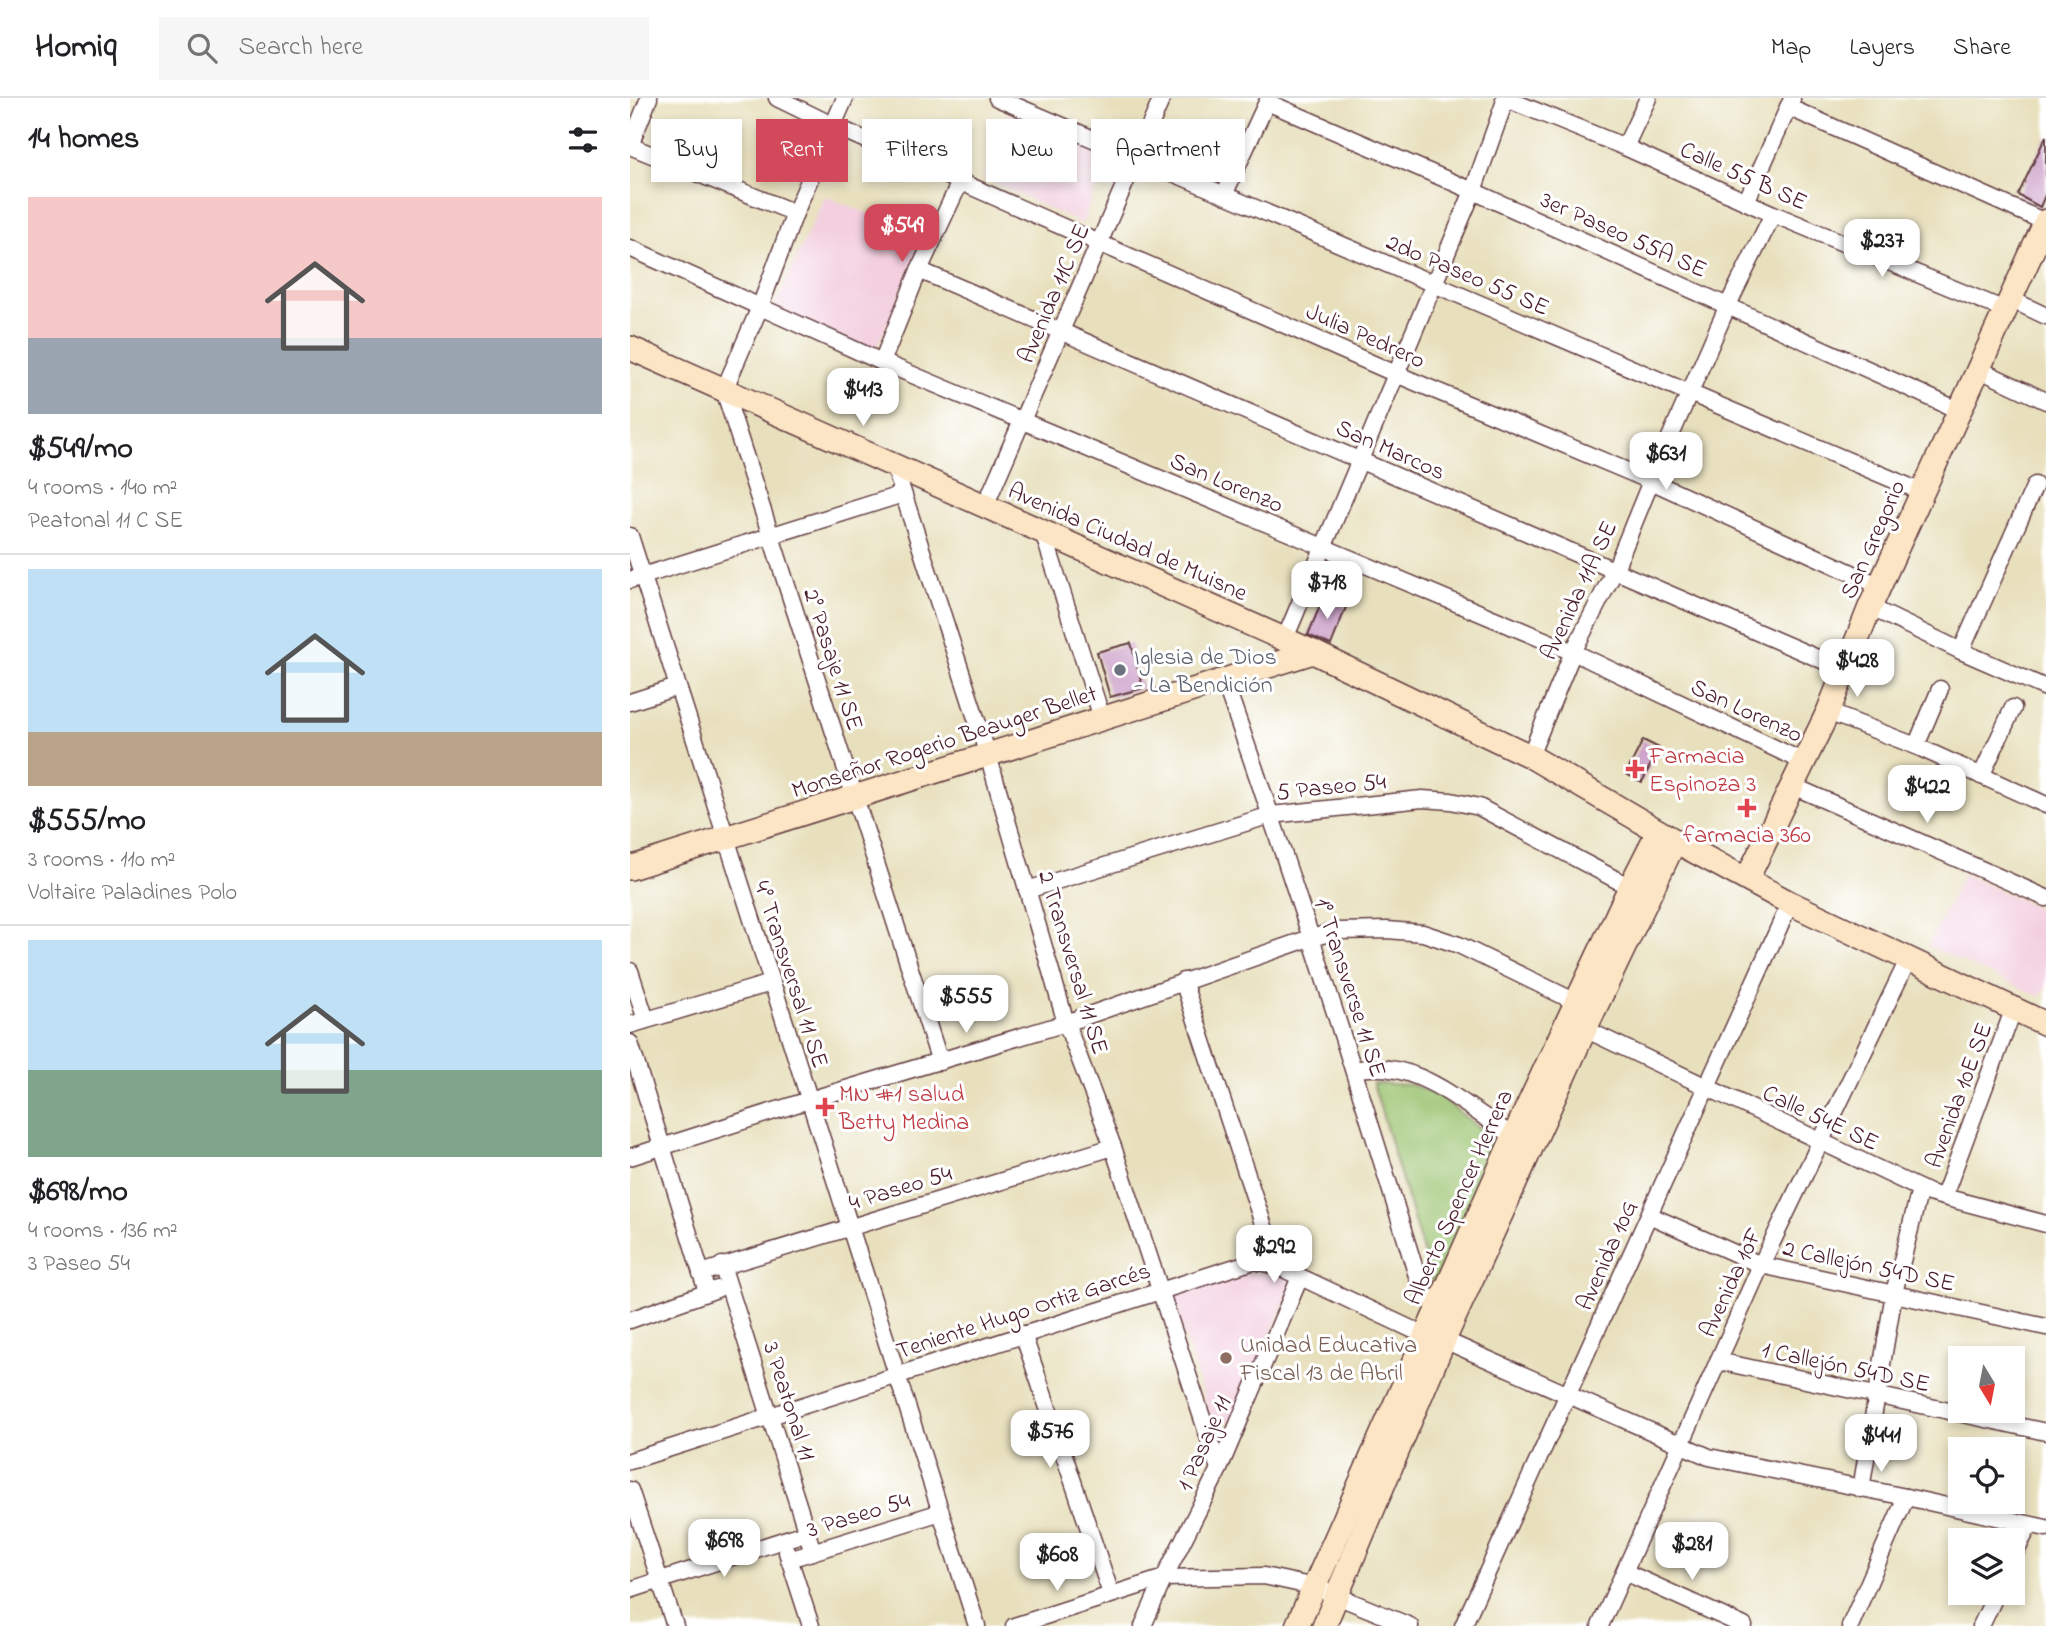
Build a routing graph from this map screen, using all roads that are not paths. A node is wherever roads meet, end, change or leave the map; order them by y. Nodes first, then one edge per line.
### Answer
1 (649, 98) edge
2 (777, 98) edge
3 (845, 98) edge
4 (997, 98) edge
5 (1162, 98) edge
6 (1505, 98) edge
7 (1648, 98) edge
8 (1790, 103) edge
9 (820, 119) edge
10 (837, 119) edge
11 (1153, 119) edge
12 (1091, 138) edge
13 (630, 146) edge
14 (1625, 147) junction
15 (809, 182) edge
16 (960, 182) edge
17 (962, 182) edge
18 (1126, 182) edge
19 (1194, 182) edge
20 (1473, 191) junction
21 (1224, 195) junction
22 (1746, 202) junction
23 (795, 213) junction
24 (1773, 214) junction
25 (2045, 227) edge
26 (1100, 242) junction
27 (630, 248) edge
28 (919, 270) junction
29 (1434, 285) junction
30 (2008, 304) junction
31 (1728, 305) junction
32 (760, 307) junction
33 (2046, 316) edge
34 (1061, 332) junction
35 (630, 348) edge
36 (882, 362) junction
37 (1978, 369) junction
38 (1396, 374) junction
39 (723, 390) junction
40 (1691, 393) junction
41 (2046, 401) edge
42 (1960, 411) junction
43 (1022, 421) junction
44 (1360, 460) junction
45 (894, 465) junction
46 (1650, 481) junction
47 (2035, 485) dead end
48 (1922, 492) junction
49 (903, 494) junction
50 (985, 506) junction
51 (1043, 532) junction
52 (630, 536) edge
53 (769, 536) junction
54 (1323, 548) junction
55 (1614, 572) junction
56 (636, 578) edge
57 (1875, 596) junction
58 (1284, 640) junction
59 (1961, 651) junction
60 (1313, 652) junction
61 (1573, 652) junction
62 (1845, 670) junction
63 (1224, 680) junction
64 (677, 687) junction
65 (2046, 688) edge
66 (1940, 689) dead end
67 (630, 702) edge
68 (2012, 708) dead end
69 (1828, 712) junction
70 (1102, 718) junction
71 (1916, 746) junction
72 (988, 755) junction
73 (1530, 756) junction
74 (1804, 762) junction
75 (1981, 776) junction
76 (1793, 786) junction
77 (856, 797) junction
78 (2044, 798) edge
79 (1271, 815) junction
80 (1667, 837) junction
81 (725, 838) junction
82 (630, 868) edge
83 (1747, 879) junction
84 (1630, 887) junction
85 (1027, 890) junction
86 (2046, 898) edge
87 (1790, 903) junction
88 (1310, 938) junction
89 (1908, 960) junction
90 (630, 971) edge
91 (1183, 981) junction
92 (771, 983) junction
93 (634, 998) edge
94 (1576, 1002) junction
95 (2014, 1009) junction
96 (2045, 1022) edge
97 (638, 1023) edge
98 (1066, 1023) junction
99 (1585, 1029) junction
100 (630, 1043) edge
101 (940, 1062) junction
102 (1354, 1070) junction
103 (1706, 1088) junction
104 (809, 1100) junction
105 (1507, 1132) dead end
106 (1820, 1143) junction
107 (1113, 1147) junction
108 (660, 1148) junction
109 (630, 1157) edge
110 (1920, 1189) junction
111 (1944, 1196) junction
112 (1649, 1215) junction
113 (2046, 1224) edge
114 (849, 1226) junction
115 (722, 1265) junction
116 (1761, 1265) junction
117 (1277, 1266) junction
118 (701, 1272) junction
119 (1300, 1277) junction
120 (729, 1285) junction
121 (1161, 1289) junction
122 (707, 1292) junction
123 (1895, 1293) junction
124 (1439, 1304) junction
125 (630, 1320) edge
126 (2046, 1327) edge
127 (1023, 1334) junction
128 (1434, 1337) junction
129 (1718, 1361) junction
130 (897, 1375) junction
131 (1568, 1394) junction
132 (1876, 1396) junction
133 (770, 1416) junction
134 (2046, 1432) edge
135 (1681, 1445) junction
136 (630, 1461) edge
137 (1219, 1469) junction
138 (1861, 1489) junction
139 (630, 1490) edge
140 (1906, 1497) junction
141 (941, 1511) junction
142 (2029, 1525) junction
143 (2046, 1528) edge
144 (808, 1532) junction
145 (2025, 1533) edge
146 (783, 1540) junction
147 (813, 1552) junction
148 (789, 1559) junction
149 (1625, 1572) junction
150 (1164, 1578) junction
151 (660, 1580) junction
152 (1315, 1587) junction
153 (630, 1590) edge
154 (1111, 1594) junction
155 (1338, 1596) junction
156 (1991, 1605) edge
157 (675, 1626) edge
158 (811, 1626) edge
159 (977, 1626) edge
160 (1014, 1626) edge
161 (1143, 1626) edge
162 (1297, 1626) edge
163 (1324, 1626) edge
164 (1410, 1626) edge
165 (1463, 1626) edge
166 (1601, 1626) edge
167 (1744, 1626) edge
168 (1850, 1626) edge
169 (1981, 1626) edge

1 - 13 street
2 - 9 street, Julia Pedrero
3 - 10 street
4 - 12 street, 2do Paseo 55 SE
5 - 11 street, Avenida 11C SE
6 - 14 street, Calle 55 B SE
6 - 20 street
7 - 14 street
8 - 22 street
8 - 25 street
13 - 23 street
14 - 22 street, Calle 55 B SE
15 - 23 street
16 - 28 street
17 - 26 street, Julia Pedrero
18 - 26 street, Avenida 11C SE
19 - 21 street, 2do Paseo 55 SE
20 - 21 street, 3er Paseo 55A SE
20 - 29 street
20 - 31 street, 3er Paseo 55A SE
21 - 29 street, 2do Paseo 55 SE
22 - 24 street, Calle 55 B SE
23 - 32 street
24 - 30 street, Calle 55 B SE
24 - 31 street, Avenida 11A SE
25 - 30 street, San Gregorio
26 - 34 street, Avenida 11C SE
26 - 38 street, Julia Pedrero
27 - 32 street, San Lorenzo
28 - 34 street, San Marcos
28 - 36 street
29 - 38 street
29 - 40 street, 2do Paseo 55 SE
30 - 33 street, Calle 55 B SE
30 - 37 street, San Gregorio
31 - 40 street, Avenida 11A SE
31 - 42 street, 3er Paseo 55A SE
32 - 36 street, San Lorenzo
32 - 39 street
34 - 43 street, Avenida 11C SE
34 - 44 street, San Marcos
35 - 39 street, Avenida Ciudad de Muisne
36 - 43 street, San Lorenzo
37 - 41 street
37 - 42 street, San Gregorio
38 - 44 street
38 - 46 street, Julia Pedrero
39 - 45 street, Avenida Ciudad de Muisne
39 - 53 street, 2° Pasaje 11 SE
40 - 46 street, Avenida 11A SE
40 - 48 street, 2do Paseo 55 SE
42 - 48 street, San Gregorio
43 - 50 street, Avenida 11C SE
43 - 54 street, San Lorenzo
44 - 54 street
44 - 55 street, San Marcos
45 - 49 street, 2 Transversal 11 SE
45 - 50 street, Avenida Ciudad de Muisne
46 - 55 street, Avenida 11A SE
46 - 57 street, Julia Pedrero
47 - 59 street
48 - 57 street, San Gregorio
49 - 53 street
49 - 72 street, 2 Transversal 11 SE
50 - 51 street, Avenida Ciudad de Muisne
51 - 58 street, Avenida Ciudad de Muisne
51 - 70 street
52 - 56 street, 4° Transversal 11 SE
53 - 56 street
53 - 77 street, 2° Pasaje 11 SE
54 - 58 street
54 - 61 street, San Lorenzo
55 - 61 street, Avenida 11A SE
55 - 62 street, San Marcos
56 - 64 street, 4° Transversal 11 SE
57 - 59 street, Julia Pedrero
57 - 62 street, San Gregorio
58 - 60 street, Avenida Ciudad de Muisne
59 - 65 street, Julia Pedrero
60 - 63 street, Monseñor Rogerio Beauger Bellet
60 - 73 street, Avenida Ciudad de Muisne
61 - 73 street, Avenida 11A SE
61 - 74 street, San Lorenzo
62 - 69 street, San Gregorio
63 - 70 street, Monseñor Rogerio Beauger Bellet
63 - 79 street, 1° Transverse 11 SE
64 - 67 street
64 - 81 street, 4° Transversal 11 SE
66 - 71 street
68 - 75 street
69 - 71 street
69 - 74 street, San Gregorio
70 - 72 street, Monseñor Rogerio Beauger Bellet
71 - 75 street
72 - 77 street, Monseñor Rogerio Beauger Bellet
72 - 85 street, 2 Transversal 11 SE
73 - 80 street, Avenida Ciudad de Muisne
74 - 76 street, San Gregorio
75 - 78 street
76 - 83 street, San Gregorio
76 - 86 street
77 - 81 street, Monseñor Rogerio Beauger Bellet
77 - 101 street, 2° Pasaje 11 SE
79 - 84 street, 5 Paseo 54
79 - 85 street, 5 Paseo 54
79 - 88 street, 1° Transverse 11 SE
80 - 83 street, Avenida Ciudad de Muisne
80 - 84 street, Alberto Spencer Herrera
80 - 99 street, Alberto Spencer Herrera
81 - 82 street, Monseñor Rogerio Beauger Bellet
81 - 92 street, 4° Transversal 11 SE
83 - 87 street, Avenida Ciudad de Muisne
84 - 94 street, Alberto Spencer Herrera
85 - 98 street, 2 Transversal 11 SE
87 - 89 street, Avenida Ciudad de Muisne
87 - 103 street, Avenida 10G
88 - 91 street
88 - 94 street
88 - 102 street, 1° Transverse 11 SE
89 - 95 street, Avenida Ciudad de Muisne
89 - 106 street, Avenida 10F
90 - 93 street
91 - 98 street
91 - 117 street
92 - 97 street
92 - 104 street, 4° Transversal 11 SE
93 - 97 street
94 - 124 street, Alberto Spencer Herrera
95 - 96 street, Avenida Ciudad de Muisne
95 - 111 street, Avenida 10E SE
98 - 101 street
98 - 107 street, 2 Transversal 11 SE
99 - 103 street, Calle 54E SE
99 - 128 street, Alberto Spencer Herrera
100 - 108 street
101 - 104 street
102 - 105 street
102 - 124 street, 1° Transverse 11 SE
103 - 106 street, Calle 54E SE
103 - 112 street, Avenida 10G
104 - 108 street
104 - 114 street, 4° Transversal 11 SE
106 - 110 street, Calle 54E SE
106 - 116 street, Avenida 10F
107 - 114 street, 4 Paseo 54
107 - 121 street, 2 Transversal 11 SE
108 - 109 street
108 - 118 street
110 - 111 street, Calle 54E SE
110 - 123 street, Avenida 10E SE
111 - 113 street, Calle 54E SE
112 - 116 street, 2 Callejón 54D SE
112 - 131 street, Avenida 10G
114 - 115 street, 4 Paseo 54
114 - 130 street, 4° Transversal 11 SE
115 - 118 street, 4 Paseo 54
115 - 120 street, 3 Peatonal 11
116 - 123 street, 2 Callejón 54D SE
116 - 129 street, Avenida 10F
117 - 119 street, Teniente Hugo Ortiz Garcés
117 - 121 street, Teniente Hugo Ortiz Garcés
118 - 122 street
119 - 128 street, Teniente Hugo Ortiz Garcés
119 - 137 street, 1 Pasaje 11
120 - 122 street
120 - 133 street, 3 Peatonal 11
121 - 127 street, Teniente Hugo Ortiz Garcés
121 - 137 street, 2 Transversal 11 SE
122 - 125 street
123 - 126 street, 2 Callejón 54D SE
123 - 132 street, Avenida 10E SE
124 - 128 street, Alberto Spencer Herrera
127 - 130 street, Teniente Hugo Ortiz Garcés
127 - 154 street
128 - 131 street, Teniente Hugo Ortiz Garcés
128 - 152 street, Alberto Spencer Herrera
128 - 155 street, Alberto Spencer Herrera
129 - 132 street, 1 Callejón 54D SE
129 - 135 street, Avenida 10F
130 - 133 street, Teniente Hugo Ortiz Garcés
130 - 141 street, 4° Transversal 11 SE
131 - 135 street, Teniente Hugo Ortiz Garcés
131 - 165 street, Avenida 10G
132 - 134 street, 1 Callejón 54D SE
132 - 138 street, Avenida 10E SE
133 - 136 street, Teniente Hugo Ortiz Garcés
133 - 144 street, 3 Peatonal 11
135 - 138 street, Teniente Hugo Ortiz Garcés
135 - 149 street, Avenida 10F
137 - 150 street, 1 Pasaje 11
138 - 140 street, Teniente Hugo Ortiz Garcés
139 - 151 street
140 - 142 street, Teniente Hugo Ortiz Garcés
140 - 168 street
141 - 147 street, 3 Paseo 54
141 - 159 street, 4° Transversal 11 SE
142 - 143 street, Teniente Hugo Ortiz Garcés
142 - 145 street
144 - 146 street, 3 Paseo 54
144 - 147 street, 3 Peatonal 11
146 - 148 street
146 - 151 street, 3 Paseo 54
147 - 148 street, 3 Paseo 54
148 - 158 street
149 - 166 street, Avenida 10F
149 - 167 street
150 - 152 street
150 - 154 street
150 - 161 street, 1 Pasaje 11
151 - 153 street, 3 Paseo 54
151 - 157 street
152 - 155 street
152 - 162 street, Alberto Spencer Herrera
154 - 160 street
155 - 163 street, Alberto Spencer Herrera
155 - 164 street
156 - 169 street

